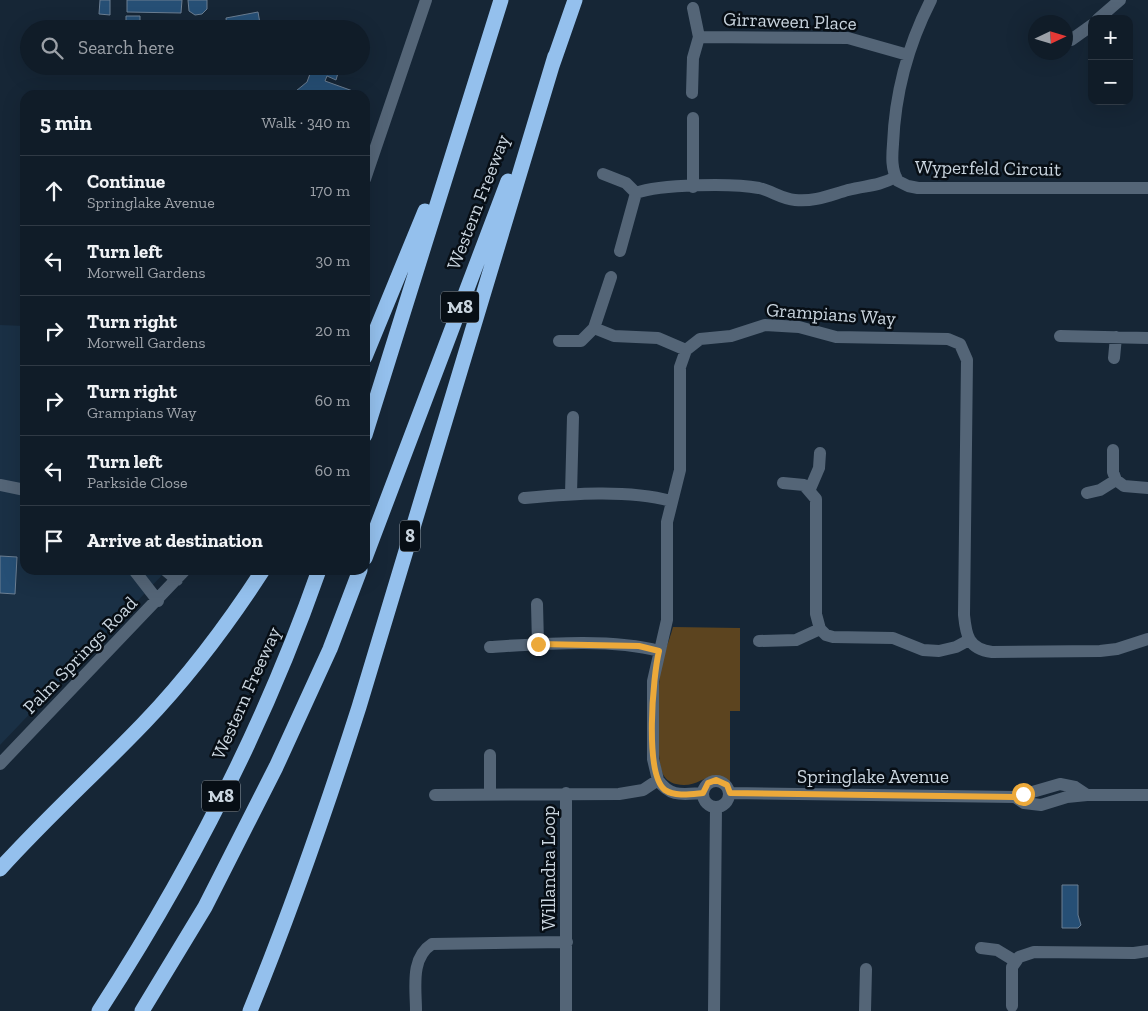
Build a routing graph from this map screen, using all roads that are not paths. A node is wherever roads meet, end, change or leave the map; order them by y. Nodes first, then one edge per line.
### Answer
1 (426, 0) edge
2 (496, 0) edge
3 (501, 0) edge
4 (575, 0) edge
5 (931, 0) edge
6 (1120, 0) edge
7 (693, 8) dead end
8 (1103, 15) edge
9 (1088, 28) edge
10 (699, 37) junction
11 (1073, 39) edge
12 (908, 55) junction
13 (555, 56) junction
14 (692, 92) dead end
15 (693, 118) dead end
16 (370, 164) edge
17 (603, 174) dead end
18 (896, 177) junction
19 (692, 187) junction
20 (1148, 188) edge
21 (636, 193) junction
22 (620, 251) dead end
23 (611, 276) dead end
24 (594, 328) junction
25 (1060, 336) dead end
26 (1116, 338) junction
27 (1148, 338) edge
28 (559, 341) dead end
29 (370, 345) edge
30 (686, 350) junction
31 (1114, 358) dead end
32 (573, 417) dead end
33 (370, 419) edge
34 (1112, 450) dead end
35 (820, 453) dead end
36 (1116, 480) junction
37 (784, 483) dead end
38 (0, 485) edge
39 (1148, 488) edge
40 (20, 489) edge
41 (810, 489) junction
42 (1087, 493) dead end
43 (571, 494) junction
44 (524, 498) dead end
45 (671, 501) junction
46 (370, 545) edge
47 (138, 575) edge
48 (181, 575) edge
49 (260, 575) edge
50 (317, 575) edge
51 (358, 575) edge
52 (158, 601) junction
53 (537, 604) dead end
54 (820, 628) junction
55 (1148, 639) edge
56 (759, 640) dead end
57 (969, 640) junction
58 (538, 644) junction
59 (490, 647) dead end
60 (659, 651) junction
61 (490, 754) dead end
62 (0, 764) edge
63 (658, 780) junction
64 (566, 793) junction
65 (703, 793) junction
66 (730, 793) junction
67 (490, 794) junction
68 (436, 795) dead end
69 (1148, 795) edge
70 (716, 807) junction
71 (0, 869) edge
72 (567, 942) junction
73 (981, 948) dead end
74 (1148, 951) edge
75 (1015, 961) junction
76 (866, 969) dead end
77 (1012, 1006) dead end
78 (99, 1011) edge
79 (142, 1011) edge
80 (250, 1011) edge
81 (416, 1011) edge
82 (566, 1011) edge
83 (714, 1011) edge
84 (865, 1011) edge

1 - 16 street
2 - 29 highway
3 - 33 highway, Western Freeway
4 - 13 highway, Western Freeway / M8
5 - 12 street, Wyperfeld Circuit
6 - 8 street
7 - 10 street, Girraween Place
9 - 11 street
10 - 12 street, Girraween Place
10 - 14 street, Girraween Place
12 - 18 street, Wyperfeld Circuit
13 - 46 highway, Western Freeway / M8
13 - 80 highway, 8
15 - 19 street
17 - 21 street
18 - 19 street
18 - 20 street, Wyperfeld Circuit
19 - 21 street
21 - 22 street
23 - 24 street
24 - 28 street
24 - 30 street
25 - 26 street
26 - 27 street
26 - 31 street
30 - 45 street
30 - 57 street, Grampians Way
32 - 43 street
34 - 36 street
35 - 41 street
36 - 39 street
36 - 42 street
37 - 41 street
38 - 40 street
41 - 54 street
43 - 44 street
43 - 45 street
45 - 60 street
47 - 52 street
48 - 52 street, Palm Springs Road
49 - 71 highway
50 - 78 highway, Western Freeway / M8
51 - 79 highway, M8
52 - 62 street, Palm Springs Road
53 - 58 street
54 - 56 street
54 - 57 street
55 - 57 street
58 - 59 street
58 - 60 street
60 - 63 street
61 - 67 street
63 - 64 street
63 - 65 street
64 - 67 street
64 - 72 street, Willandra Loop
65 - 66 street
65 - 70 street
66 - 69 street, Springlake Avenue
66 - 70 street
67 - 68 street
70 - 83 street
72 - 81 street, Willandra Loop
72 - 82 street, Willandra Loop
73 - 75 street
74 - 75 street
75 - 77 street
76 - 84 street

